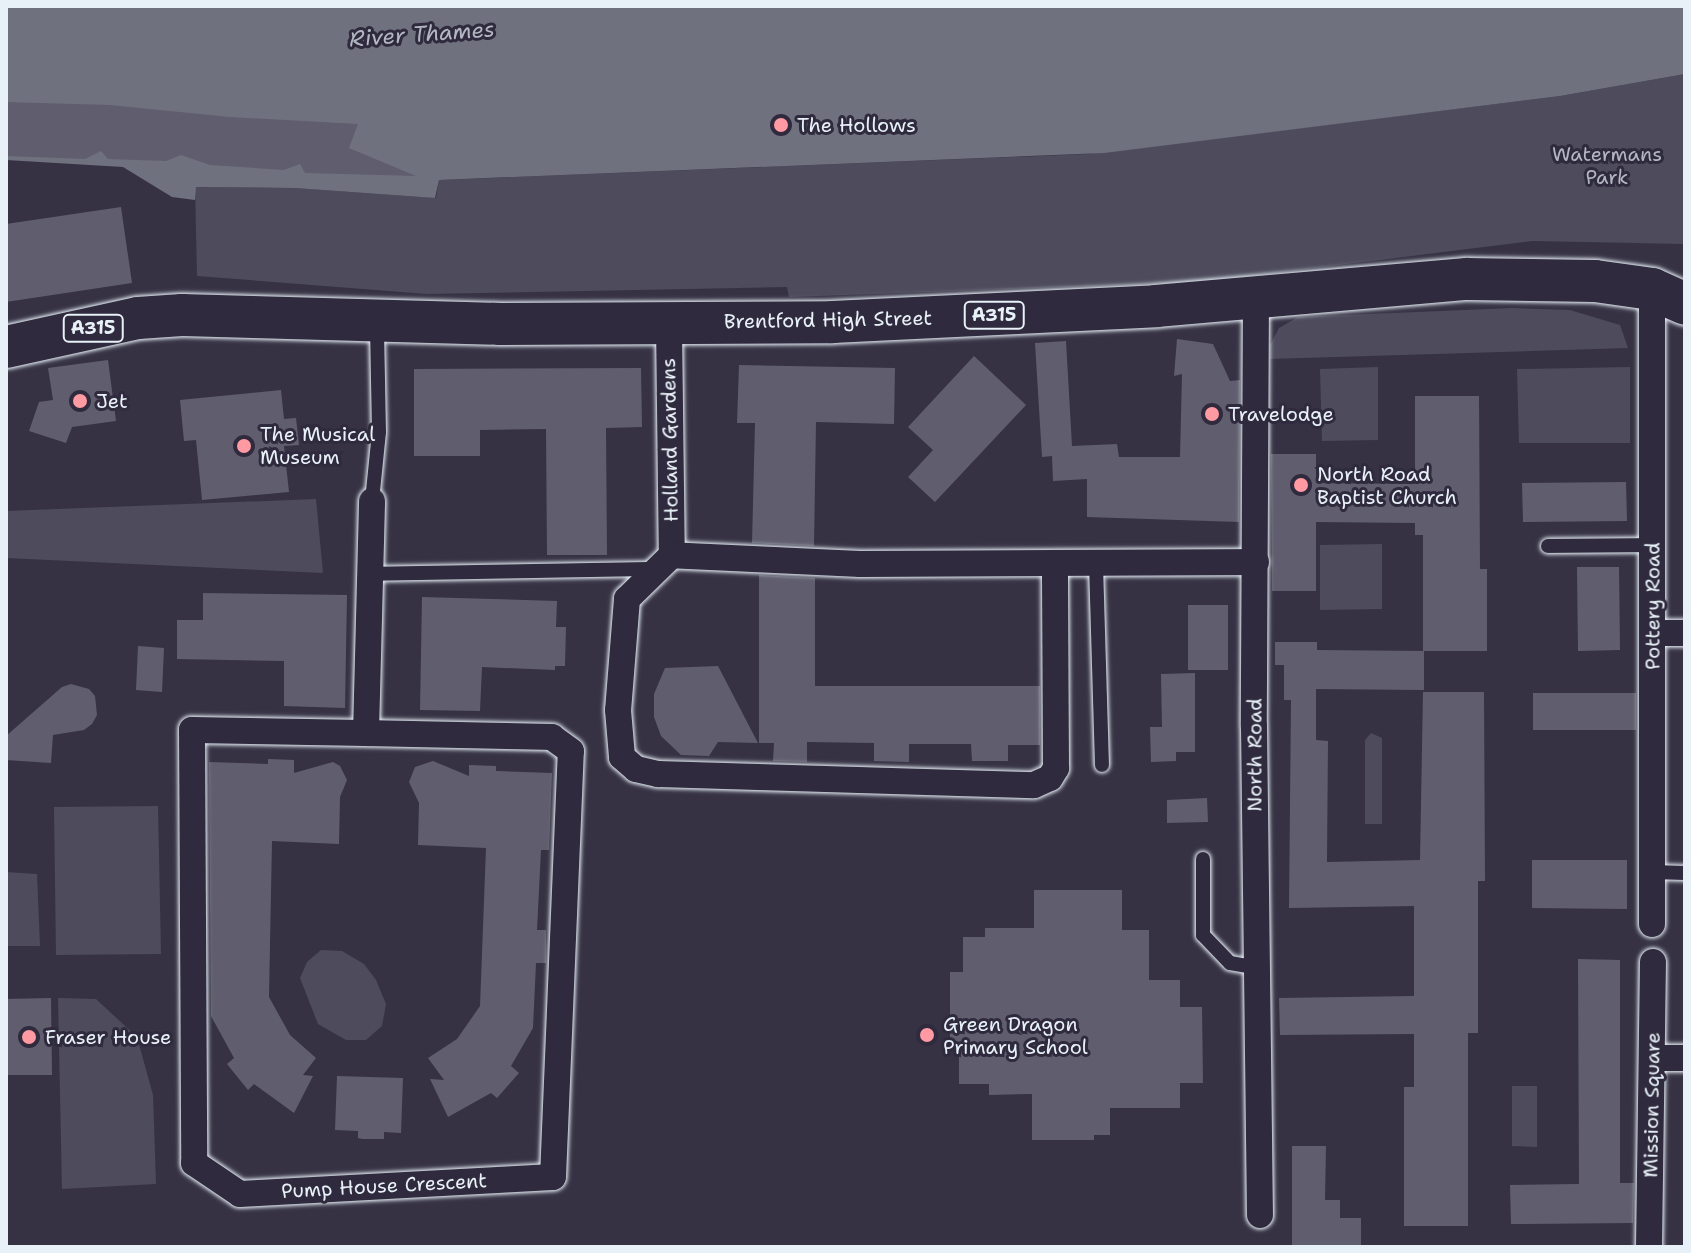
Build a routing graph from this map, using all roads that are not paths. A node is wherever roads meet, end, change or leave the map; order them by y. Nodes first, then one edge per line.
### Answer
1 (1674, 289) edge
2 (1256, 296) junction
3 (377, 320) junction
4 (669, 325) junction
5 (6, 347) edge
6 (372, 501) joint
7 (1653, 545) junction
8 (1548, 546) dead end
9 (664, 562) junction
10 (1256, 562) junction
11 (1055, 563) junction
12 (1096, 564) junction
13 (369, 574) junction
14 (1652, 633) junction
15 (1685, 633) edge
16 (366, 733) junction
17 (1102, 765) dead end
18 (1203, 859) dead end
19 (1653, 872) junction
20 (1685, 873) edge
21 (1652, 924) dead end
22 (1653, 962) dead end
23 (1257, 968) junction
24 (1653, 1058) junction
25 (1685, 1058) edge
26 (1260, 1215) dead end
27 (1649, 1247) edge

1 - 2 main road, Brentford High Street / A315
1 - 7 street, Pottery Road
2 - 4 main road, Brentford High Street / A315
2 - 10 street, North Road
3 - 4 main road, Brentford High Street / A315
3 - 5 main road, Brentford High Street / A315
3 - 6 lane
4 - 9 street, Holland Gardens
6 - 13 street
7 - 8 lane
7 - 14 street, Pottery Road
9 - 11 street
9 - 11 street
9 - 13 lane
10 - 12 street
10 - 23 street, North Road
11 - 12 street
12 - 17 lane
13 - 16 street
14 - 15 street
14 - 19 street, Pottery Road
16 - 16 street, Pump House Crescent
18 - 23 lane
19 - 20 lane
19 - 21 street, Pottery Road
22 - 24 street, Mission Square
23 - 26 street, North Road
24 - 25 street
24 - 27 street, Mission Square

